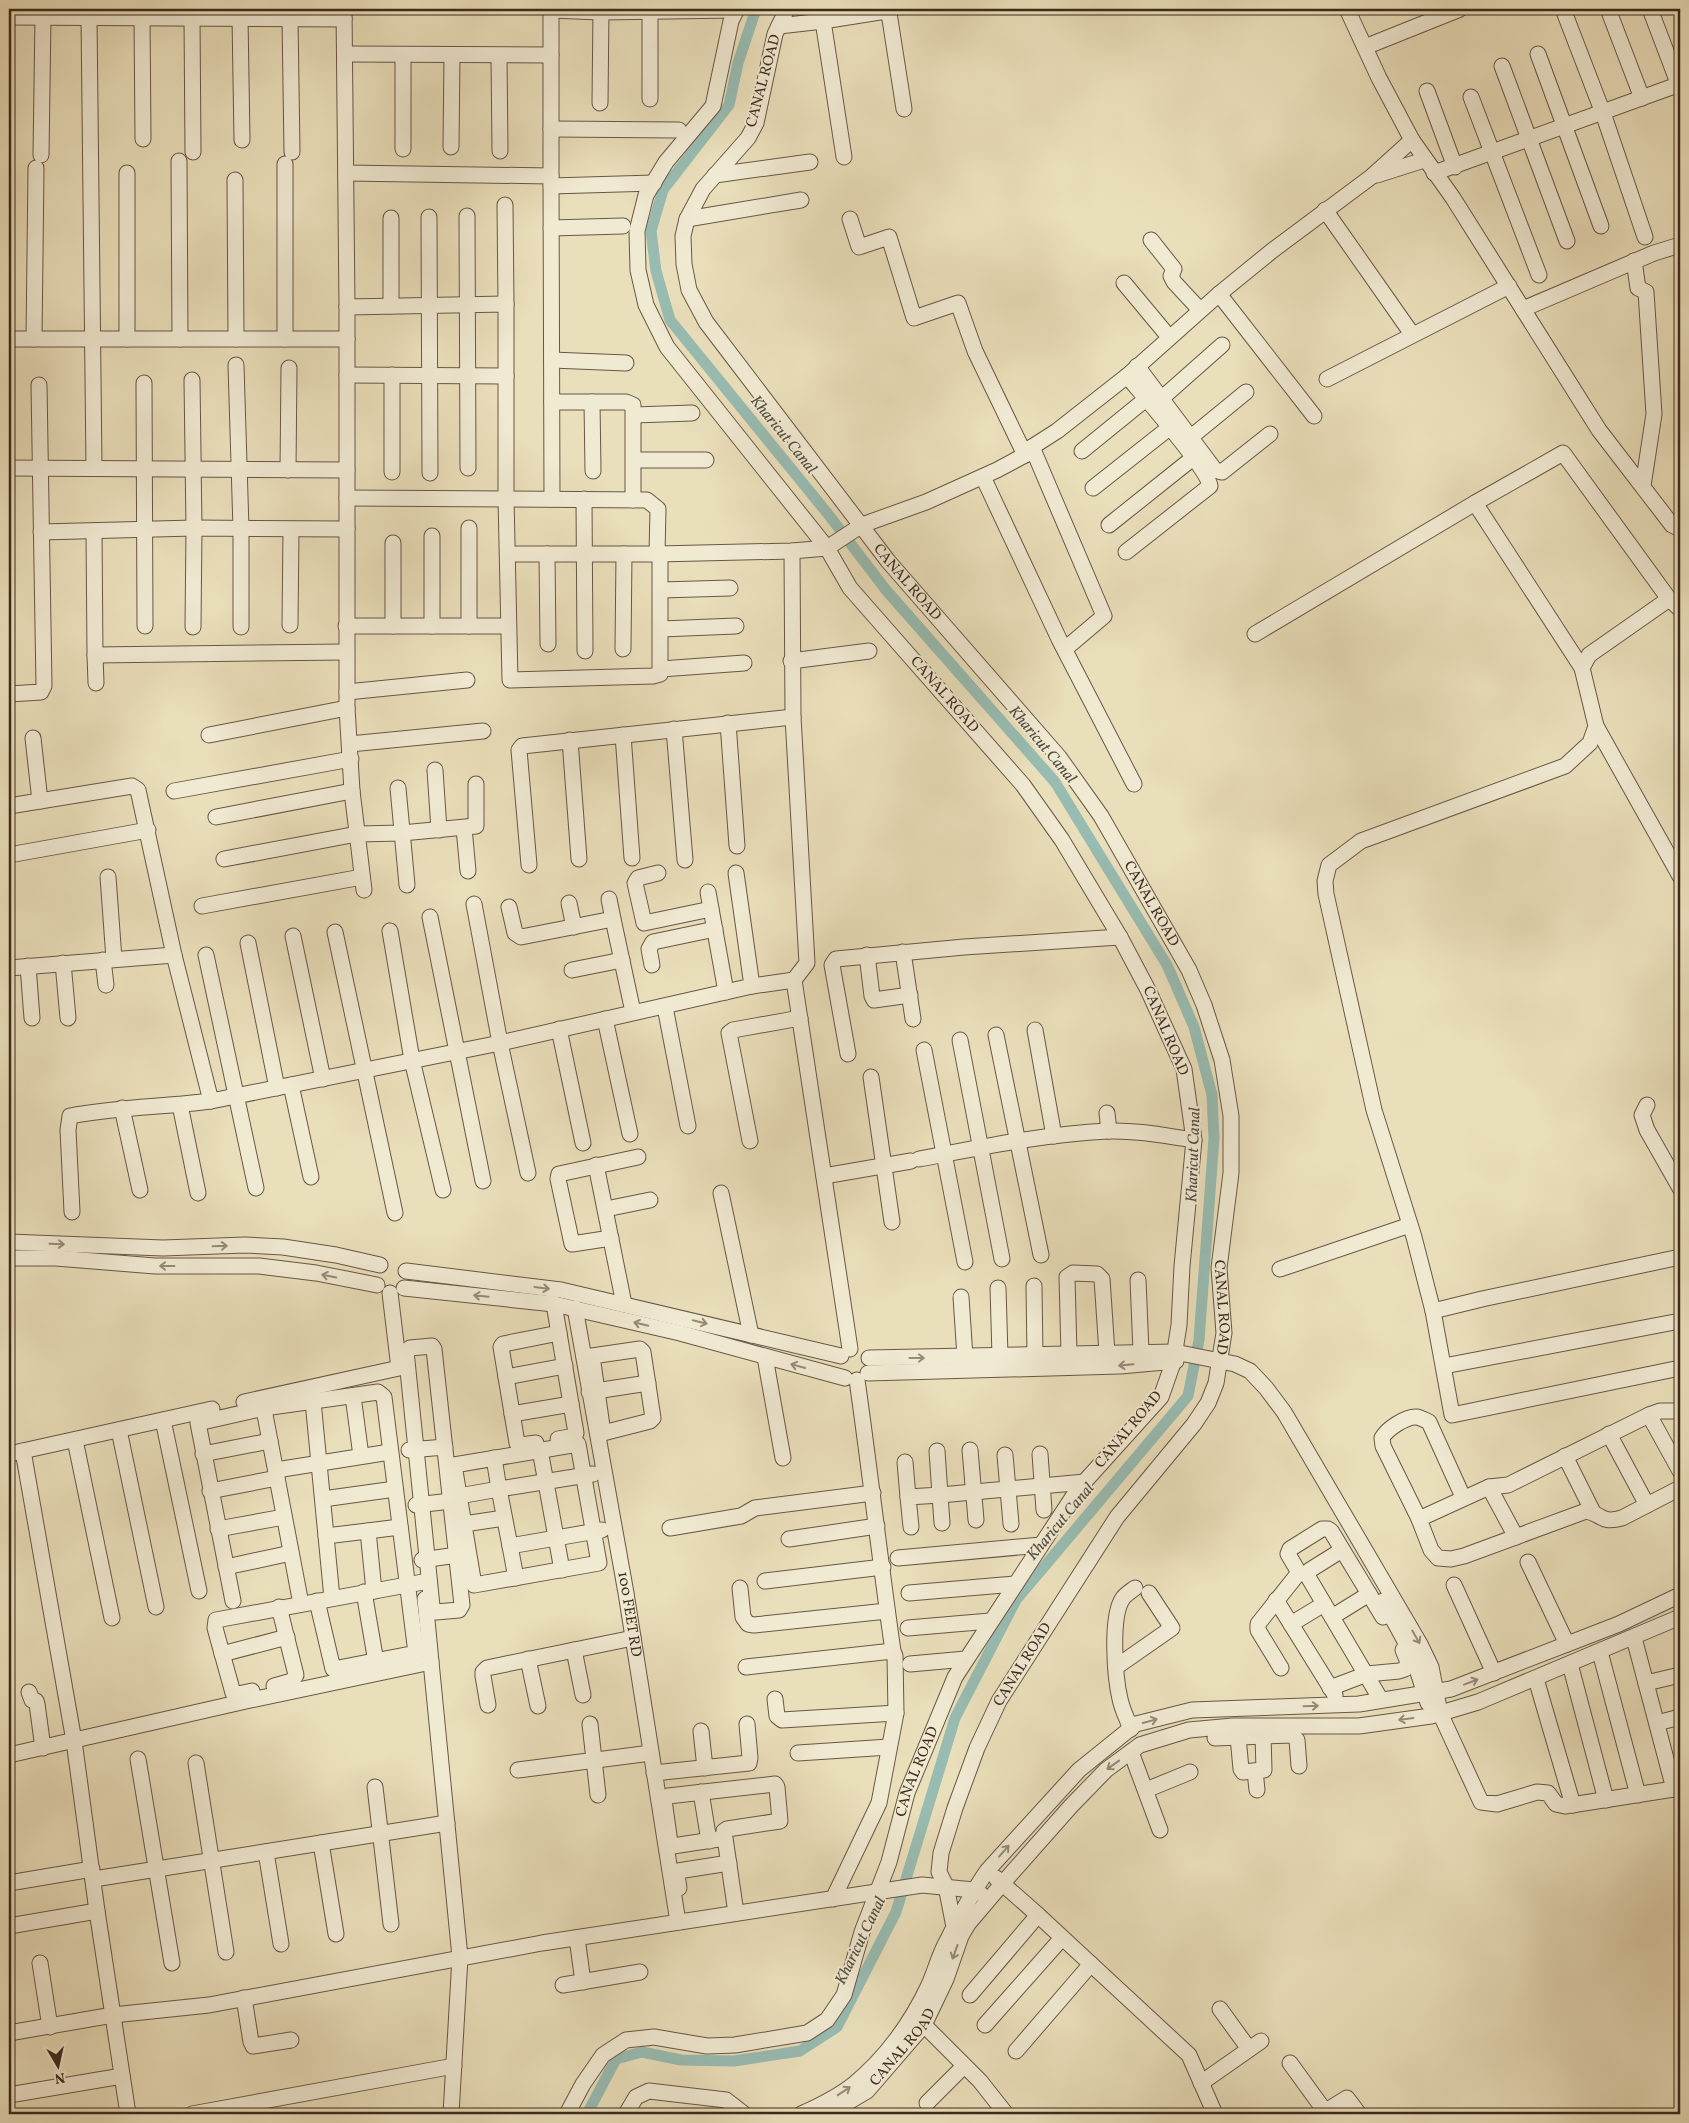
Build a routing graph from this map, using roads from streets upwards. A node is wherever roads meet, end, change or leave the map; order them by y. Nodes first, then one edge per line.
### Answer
1 (551, 9) edge
2 (736, 9) edge
3 (787, 9) edge
4 (1347, 9) edge
5 (1460, 9) edge
6 (1563, 9) edge
7 (1608, 9) edge
8 (1650, 9) edge
9 (601, 10) edge
10 (650, 10) edge
11 (344, 14) edge
12 (89, 16) junction
13 (9, 17) edge
14 (43, 17) junction
15 (142, 17) junction
16 (240, 17) junction
17 (192, 18) junction
18 (290, 18) junction
19 (823, 21) junction
20 (779, 26) junction
21 (1365, 46) junction
22 (346, 54) junction
23 (1538, 54) dead end
24 (403, 55) junction
25 (452, 55) junction
26 (551, 55) junction
27 (499, 56) junction
28 (1502, 66) dead end
29 (1680, 85) edge
30 (1427, 91) dead end
31 (1471, 97) dead end
32 (1642, 98) junction
33 (650, 99) dead end
34 (600, 103) dead end
35 (904, 109) dead end
36 (1603, 113) junction
37 (1566, 126) junction
38 (551, 129) junction
39 (679, 130) dead end
40 (1529, 138) junction
41 (143, 139) dead end
42 (242, 140) dead end
43 (1412, 140) junction
44 (451, 147) dead end
45 (403, 149) dead end
46 (500, 151) dead end
47 (193, 152) dead end
48 (1492, 152) junction
49 (844, 157) dead end
50 (1424, 160) junction
51 (179, 161) dead end
52 (810, 162) dead end
53 (1455, 167) junction
54 (127, 173) dead end
55 (346, 173) junction
56 (1434, 173) junction
57 (715, 176) junction
58 (1371, 178) junction
59 (235, 180) dead end
60 (551, 181) junction
61 (654, 182) junction
62 (801, 200) dead end
63 (506, 205) dead end
64 (1325, 210) junction
65 (467, 216) dead end
66 (429, 217) dead end
67 (391, 218) dead end
68 (687, 219) junction
69 (850, 219) dead end
70 (623, 226) dead end
71 (1601, 226) dead end
72 (551, 228) junction
73 (1645, 237) dead end
74 (1151, 240) dead end
75 (1567, 241) dead end
76 (1680, 245) edge
77 (1634, 261) junction
78 (1539, 275) dead end
79 (1124, 283) dead end
80 (1509, 286) junction
81 (1219, 294) junction
82 (506, 304) junction
83 (430, 305) junction
84 (467, 305) junction
85 (391, 306) junction
86 (347, 307) junction
87 (1523, 309) junction
88 (1200, 310) junction
89 (1412, 334) junction
90 (1169, 337) junction
91 (285, 338) junction
92 (9, 339) edge
93 (34, 339) junction
94 (127, 339) junction
95 (180, 339) junction
96 (236, 339) junction
97 (347, 339) junction
98 (92, 340) junction
99 (1222, 345) dead end
100 (552, 360) junction
101 (626, 363) dead end
102 (236, 365) dead end
103 (289, 368) dead end
104 (1132, 371) junction
105 (347, 375) junction
106 (392, 375) junction
107 (430, 375) junction
108 (467, 375) junction
109 (506, 376) junction
110 (1327, 379) dead end
111 (192, 380) dead end
112 (144, 383) dead end
113 (39, 385) dead end
114 (1246, 392) dead end
115 (1146, 399) junction
116 (1161, 399) junction
117 (552, 402) junction
118 (592, 402) junction
119 (692, 413) dead end
120 (634, 415) junction
121 (1314, 416) dead end
122 (1169, 428) junction
123 (1270, 434) dead end
124 (1190, 437) junction
125 (1029, 451) junction
126 (1082, 451) dead end
127 (1194, 458) junction
128 (634, 460) junction
129 (706, 460) dead end
130 (9, 468) edge
131 (41, 468) junction
132 (94, 468) junction
133 (468, 468) dead end
134 (145, 469) junction
135 (194, 469) junction
136 (239, 469) junction
137 (288, 470) junction
138 (347, 470) junction
139 (593, 471) dead end
140 (392, 472) dead end
141 (430, 473) dead end
142 (983, 476) junction
143 (1642, 486) junction
144 (1094, 488) dead end
145 (347, 498) junction
146 (506, 498) junction
147 (552, 499) junction
148 (584, 499) junction
149 (633, 500) junction
150 (1475, 503) junction
151 (1109, 525) dead end
152 (194, 528) junction
153 (469, 528) dead end
154 (858, 528) junction
155 (146, 529) junction
156 (241, 529) junction
157 (347, 529) junction
158 (1680, 529) edge
159 (94, 530) junction
160 (291, 530) junction
161 (41, 532) junction
162 (432, 536) dead end
163 (393, 543) dead end
164 (792, 551) junction
165 (829, 552) junction
166 (1126, 552) dead end
167 (508, 554) junction
168 (547, 554) junction
169 (584, 554) junction
170 (624, 554) junction
171 (659, 554) junction
172 (730, 588) dead end
173 (661, 590) junction
174 (1675, 604) edge
175 (290, 624) dead end
176 (145, 626) dead end
177 (346, 626) junction
178 (393, 626) junction
179 (432, 626) junction
180 (469, 626) junction
181 (507, 626) junction
182 (736, 626) dead end
183 (193, 627) dead end
184 (241, 627) dead end
185 (661, 629) junction
186 (1255, 634) dead end
187 (548, 644) dead end
188 (624, 649) dead end
189 (1065, 649) junction
190 (585, 651) dead end
191 (868, 651) dead end
192 (346, 652) junction
193 (95, 655) junction
194 (792, 661) junction
195 (744, 663) dead end
196 (1582, 668) junction
197 (661, 669) junction
198 (467, 680) dead end
199 (96, 683) dead end
200 (347, 692) junction
201 (9, 694) edge
202 (347, 708) junction
203 (793, 717) junction
204 (728, 723) junction
205 (1596, 726) junction
206 (674, 729) junction
207 (483, 731) dead end
208 (209, 735) dead end
209 (623, 735) junction
210 (33, 738) dead end
211 (570, 740) junction
212 (350, 751) junction
213 (435, 770) dead end
214 (476, 784) dead end
215 (1134, 784) dead end
216 (398, 788) dead end
217 (174, 791) dead end
218 (352, 791) junction
219 (40, 801) junction
220 (9, 806) edge
221 (216, 817) dead end
222 (464, 828) junction
223 (148, 830) junction
224 (439, 830) junction
225 (402, 833) junction
226 (357, 834) junction
227 (737, 846) dead end
228 (9, 854) edge
229 (632, 858) dead end
230 (224, 859) dead end
231 (579, 859) dead end
232 (685, 860) dead end
233 (529, 865) dead end
234 (468, 871) dead end
235 (658, 873) dead end
236 (736, 873) dead end
237 (1680, 876) edge
238 (108, 877) dead end
239 (407, 884) dead end
240 (708, 892) dead end
241 (609, 899) dead end
242 (569, 903) dead end
243 (474, 904) dead end
244 (202, 906) dead end
245 (509, 907) dead end
246 (712, 909) junction
247 (430, 917) dead end
248 (613, 920) junction
249 (574, 927) junction
250 (715, 929) junction
251 (390, 931) dead end
252 (335, 932) dead end
253 (293, 936) dead end
254 (1120, 937) junction
255 (248, 943) dead end
256 (903, 952) junction
257 (174, 954) junction
258 (206, 955) dead end
259 (867, 955) junction
260 (108, 960) junction
261 (622, 960) junction
262 (63, 963) junction
263 (652, 965) dead end
264 (28, 966) junction
265 (9, 968) edge
266 (572, 970) dead end
267 (794, 980) junction
268 (106, 985) dead end
269 (752, 986) junction
270 (726, 992) junction
271 (910, 995) junction
272 (665, 1007) junction
273 (634, 1012) junction
274 (32, 1018) dead end
275 (68, 1018) dead end
276 (800, 1018) junction
277 (605, 1019) junction
278 (913, 1019) dead end
279 (559, 1029) junction
280 (1035, 1030) dead end
281 (996, 1035) dead end
282 (960, 1040) dead end
283 (500, 1043) junction
284 (924, 1050) dead end
285 (456, 1051) junction
286 (848, 1054) dead end
287 (412, 1060) junction
288 (365, 1070) junction
289 (871, 1077) dead end
290 (323, 1079) junction
291 (284, 1087) junction
292 (237, 1096) junction
293 (211, 1101) junction
294 (180, 1105) junction
295 (1647, 1105) dead end
296 (122, 1108) junction
297 (1107, 1113) dead end
298 (688, 1126) dead end
299 (1109, 1131) junction
300 (630, 1134) dead end
301 (1054, 1136) junction
302 (1018, 1140) junction
303 (1194, 1140) junction
304 (750, 1141) dead end
305 (584, 1143) dead end
306 (980, 1147) junction
307 (943, 1155) junction
308 (638, 1157) dead end
309 (596, 1165) junction
310 (884, 1166) junction
311 (528, 1173) dead end
312 (824, 1176) junction
313 (310, 1177) dead end
314 (483, 1181) dead end
315 (256, 1188) dead end
316 (1680, 1188) edge
317 (140, 1190) dead end
318 (443, 1190) dead end
319 (198, 1193) dead end
320 (721, 1193) dead end
321 (650, 1200) dead end
322 (606, 1209) junction
323 (72, 1212) dead end
324 (395, 1213) dead end
325 (892, 1222) dead end
326 (1410, 1224) junction
327 (612, 1238) junction
328 (9, 1242) edge
329 (1041, 1255) dead end
330 (9, 1258) edge
331 (1002, 1259) dead end
332 (965, 1262) dead end
333 (1679, 1262) edge
334 (380, 1265) junction
335 (1280, 1269) dead end
336 (406, 1271) junction
337 (1138, 1280) dead end
338 (1034, 1286) dead end
339 (998, 1288) dead end
340 (390, 1289) junction
341 (961, 1297) dead end
342 (554, 1304) junction
343 (624, 1304) junction
344 (575, 1308) junction
345 (1433, 1311) junction
346 (1680, 1321) edge
347 (559, 1334) junction
348 (751, 1335) junction
349 (1141, 1352) junction
350 (846, 1353) junction
351 (1107, 1353) junction
352 (1069, 1354) junction
353 (1035, 1355) junction
354 (1000, 1356) junction
355 (765, 1357) junction
356 (965, 1357) junction
357 (1175, 1357) junction
358 (869, 1358) junction
359 (565, 1366) junction
360 (1218, 1366) junction
361 (1444, 1366) junction
362 (399, 1368) junction
363 (1680, 1368) edge
364 (506, 1377) junction
365 (857, 1377) junction
366 (648, 1383) junction
367 (593, 1392) junction
368 (312, 1394) junction
369 (439, 1394) junction
370 (353, 1396) junction
371 (407, 1397) junction
372 (263, 1403) junction
373 (571, 1404) junction
374 (1680, 1411) edge
375 (512, 1414) junction
376 (1452, 1415) junction
377 (1650, 1415) junction
378 (163, 1420) junction
379 (1429, 1422) junction
380 (119, 1430) junction
381 (1608, 1434) junction
382 (75, 1440) junction
383 (270, 1441) junction
384 (445, 1447) junction
385 (413, 1450) junction
386 (540, 1450) junction
387 (970, 1450) dead end
388 (936, 1451) dead end
389 (390, 1452) junction
390 (16, 1453) edge
391 (203, 1454) junction
392 (1040, 1454) dead end
393 (1005, 1455) dead end
394 (361, 1456) junction
395 (1565, 1456) junction
396 (494, 1458) junction
397 (783, 1458) dead end
398 (905, 1462) dead end
399 (319, 1463) junction
400 (1680, 1471) edge
401 (603, 1472) junction
402 (276, 1474) junction
403 (584, 1476) junction
404 (545, 1482) junction
405 (1084, 1482) junction
406 (1042, 1486) junction
407 (1489, 1487) junction
408 (1680, 1488) edge
409 (395, 1489) junction
410 (499, 1489) junction
411 (1008, 1489) junction
412 (210, 1491) junction
413 (873, 1492) junction
414 (973, 1492) junction
415 (940, 1495) junction
416 (908, 1497) junction
417 (1463, 1498) junction
418 (455, 1499) junction
419 (323, 1500) junction
420 (419, 1505) junction
421 (1647, 1505) junction
422 (1044, 1510) dead end
423 (1593, 1512) junction
424 (284, 1516) junction
425 (504, 1518) junction
426 (1419, 1519) junction
427 (976, 1520) dead end
428 (942, 1523) dead end
429 (464, 1524) junction
430 (1011, 1524) dead end
431 (878, 1526) junction
432 (400, 1527) junction
433 (911, 1527) dead end
434 (614, 1528) junction
435 (670, 1528) dead end
436 (218, 1529) junction
437 (368, 1531) junction
438 (594, 1531) junction
439 (326, 1536) junction
440 (1516, 1537) junction
441 (556, 1538) junction
442 (789, 1538) dead end
443 (1041, 1545) junction
444 (510, 1546) junction
445 (1342, 1550) junction
446 (292, 1553) junction
447 (457, 1556) junction
448 (898, 1558) dead end
449 (425, 1560) junction
450 (1528, 1562) dead end
451 (226, 1567) junction
452 (883, 1567) junction
453 (562, 1570) junction
454 (516, 1578) junction
455 (765, 1581) dead end
456 (423, 1582) junction
457 (1015, 1584) junction
458 (407, 1585) junction
459 (1454, 1585) dead end
460 (740, 1588) dead end
461 (199, 1591) dead end
462 (369, 1592) junction
463 (909, 1593) dead end
464 (1369, 1594) junction
465 (1680, 1596) edge
466 (332, 1598) junction
467 (1276, 1600) junction
468 (233, 1601) dead end
469 (317, 1601) junction
470 (301, 1604) junction
471 (1324, 1604) junction
472 (156, 1606) dead end
473 (279, 1607) junction
474 (887, 1610) junction
475 (1332, 1617) junction
476 (1680, 1617) edge
477 (112, 1618) dead end
478 (990, 1621) junction
479 (1292, 1624) junction
480 (908, 1628) dead end
481 (286, 1637) junction
482 (633, 1638) junction
483 (1634, 1638) junction
484 (1567, 1644) junction
485 (574, 1650) junction
486 (893, 1651) junction
487 (1600, 1652) junction
488 (222, 1654) junction
489 (528, 1659) junction
490 (966, 1659) junction
491 (376, 1662) junction
492 (431, 1662) junction
493 (910, 1664) dead end
494 (1570, 1664) junction
495 (746, 1667) dead end
496 (1116, 1667) junction
497 (1281, 1668) dead end
498 (1494, 1673) junction
499 (1367, 1674) junction
500 (1680, 1675) edge
501 (1536, 1679) junction
502 (1646, 1683) junction
503 (1330, 1688) junction
504 (29, 1692) dead end
505 (1430, 1693) junction
506 (583, 1695) dead end
507 (775, 1699) dead end
508 (1381, 1700) junction
509 (488, 1704) dead end
510 (1340, 1705) junction
511 (538, 1706) dead end
512 (896, 1713) junction
513 (1436, 1714) junction
514 (1680, 1717) edge
515 (1657, 1723) junction
516 (590, 1724) dead end
517 (747, 1724) dead end
518 (1131, 1729) junction
519 (701, 1731) dead end
520 (1251, 1734) junction
521 (1215, 1738) dead end
522 (74, 1741) junction
523 (889, 1747) junction
524 (43, 1748) junction
525 (1131, 1752) junction
526 (9, 1753) edge
527 (651, 1753) junction
528 (798, 1753) dead end
529 (138, 1759) dead end
530 (595, 1760) junction
531 (196, 1763) dead end
532 (1299, 1766) dead end
533 (1674, 1767) edge
534 (706, 1768) junction
535 (518, 1770) dead end
536 (1255, 1771) junction
537 (1190, 1772) dead end
538 (654, 1773) junction
539 (375, 1788) dead end
540 (1677, 1789) edge
541 (1146, 1790) junction
542 (1257, 1790) dead end
543 (701, 1792) junction
544 (598, 1795) dead end
545 (1638, 1795) junction
546 (1606, 1800) junction
547 (1572, 1805) junction
548 (447, 1823) junction
549 (1160, 1830) dead end
550 (380, 1834) junction
551 (725, 1838) junction
552 (708, 1841) junction
553 (321, 1843) junction
554 (266, 1852) junction
555 (210, 1861) junction
556 (729, 1864) junction
557 (156, 1870) junction
558 (987, 1871) junction
559 (93, 1874) junction
560 (9, 1883) edge
561 (1002, 1884) junction
562 (946, 1886) junction
563 (679, 1889) dead end
564 (974, 1890) junction
565 (880, 1891) junction
566 (833, 1899) junction
567 (989, 1900) junction
568 (97, 1911) junction
569 (736, 1913) junction
570 (1038, 1915) junction
571 (678, 1922) junction
572 (391, 1924) dead end
573 (9, 1926) edge
574 (954, 1927) junction
575 (336, 1934) dead end
576 (577, 1938) junction
577 (1062, 1938) junction
578 (281, 1944) dead end
579 (226, 1952) dead end
580 (460, 1957) junction
581 (40, 1963) dead end
582 (172, 1963) dead end
583 (1091, 1964) junction
584 (640, 1972) dead end
585 (583, 1982) junction
586 (563, 1985) dead end
587 (970, 1995) dead end
588 (244, 1998) junction
589 (1220, 2009) dead end
590 (113, 2015) junction
591 (924, 2025) junction
592 (985, 2025) dead end
593 (50, 2027) junction
594 (9, 2033) edge
595 (292, 2040) dead end
596 (1016, 2051) dead end
597 (1290, 2062) dead end
598 (454, 2066) junction
599 (964, 2066) junction
600 (122, 2076) junction
601 (1201, 2082) junction
602 (9, 2095) edge
603 (926, 2103) dead end
604 (1000, 2112) edge
605 (1324, 2113) edge
606 (128, 2114) edge
607 (199, 2114) edge
608 (451, 2114) edge
609 (567, 2114) edge
610 (626, 2114) edge
611 (744, 2114) edge
612 (801, 2114) edge
613 (828, 2114) edge
614 (1214, 2114) edge
615 (1359, 2114) edge

1 - 9 street
1 - 26 street
2 - 10 street
2 - 61 street, CANAL ROAD
3 - 20 street, CANAL ROAD
4 - 21 street
5 - 21 street
6 - 36 street
7 - 32 street
8 - 29 street
9 - 10 street
9 - 34 street
10 - 33 street
11 - 18 street
11 - 22 street
12 - 14 street
12 - 15 street
12 - 98 street
13 - 14 street
14 - 93 street
15 - 17 street
15 - 41 street
16 - 17 street
16 - 18 street
16 - 42 street
17 - 47 street
18 - 91 street
19 - 20 street
19 - 35 street
19 - 49 street
20 - 57 street, CANAL ROAD
21 - 43 street
22 - 24 street
22 - 55 street
23 - 37 street
24 - 25 street
24 - 45 street
25 - 27 street
25 - 44 street
26 - 27 street
26 - 38 street
27 - 46 street
28 - 40 street
29 - 32 street
30 - 53 street
31 - 48 street
32 - 36 street
36 - 37 street
36 - 73 street
37 - 40 street
37 - 71 street
38 - 39 street
38 - 60 street
40 - 48 street
40 - 75 street
43 - 50 street
43 - 58 street
48 - 53 street
48 - 78 street
50 - 56 street
50 - 58 street
51 - 95 street
52 - 57 street
53 - 56 street
54 - 94 street
55 - 60 street
55 - 86 street
56 - 80 street
57 - 68 street, CANAL ROAD
58 - 64 street
59 - 96 street
60 - 61 street
60 - 72 street
61 - 165 street, CANAL ROAD
62 - 68 street
63 - 82 street
64 - 81 street
64 - 89 street
65 - 84 street
66 - 83 street
67 - 85 street
68 - 154 street, CANAL ROAD
69 - 125 street
70 - 72 street
72 - 100 street
74 - 88 street
76 - 77 street
77 - 87 street
77 - 143 street
79 - 90 street
80 - 87 street
80 - 89 street
81 - 88 street
81 - 121 street
82 - 84 street
82 - 109 street
83 - 84 street
83 - 85 street
83 - 107 street
84 - 108 street
85 - 86 street
86 - 97 street
87 - 143 street
88 - 90 street
89 - 110 street
90 - 104 street
91 - 96 street
91 - 97 street
92 - 93 street
93 - 98 street
94 - 95 street
94 - 98 street
95 - 96 street
97 - 105 street
98 - 132 street
99 - 116 street
100 - 101 street
100 - 117 street
102 - 136 street
103 - 137 street
104 - 115 street
104 - 116 street
104 - 125 street
105 - 106 street
105 - 138 street
106 - 107 street
106 - 140 street
107 - 108 street
107 - 141 street
108 - 109 street
108 - 133 street
109 - 146 street
111 - 135 street
112 - 134 street
113 - 131 street
114 - 124 street
115 - 122 street
115 - 126 street
116 - 124 street
117 - 118 street
117 - 147 street
118 - 120 street
118 - 139 street
119 - 120 street
120 - 128 street
122 - 127 street
122 - 144 street
123 - 124 street
125 - 142 street
125 - 189 street
127 - 151 street
127 - 166 street
128 - 129 street
128 - 149 street
130 - 131 street
131 - 132 street
131 - 161 street
132 - 134 street
134 - 135 street
134 - 155 street
135 - 136 street
135 - 152 street
136 - 137 street
136 - 156 street
137 - 138 street
138 - 145 street
142 - 154 street
142 - 189 street
143 - 158 street
145 - 146 street
145 - 157 street
146 - 147 street
146 - 167 street
147 - 148 street
148 - 149 street
148 - 169 street
149 - 171 street
150 - 174 street
150 - 186 street
150 - 196 street
152 - 155 street
152 - 156 street
152 - 183 street
153 - 180 street
154 - 165 street
154 - 360 street, CANAL ROAD
155 - 159 street
155 - 176 street
156 - 160 street
156 - 184 street
157 - 160 street
157 - 177 street
159 - 161 street
159 - 193 street
160 - 175 street
161 - 201 street
162 - 179 street
163 - 178 street
164 - 165 street
164 - 171 street
164 - 194 street
165 - 254 street, CANAL ROAD
167 - 168 street
167 - 181 street
168 - 169 street
168 - 187 street
169 - 170 street
169 - 190 street
170 - 171 street
170 - 188 street
171 - 173 street
172 - 173 street
173 - 185 street
174 - 196 street
177 - 178 street
177 - 192 street
178 - 179 street
179 - 180 street
180 - 181 street
181 - 197 street
182 - 185 street
185 - 197 street
189 - 215 street
191 - 194 street
192 - 193 street
192 - 200 street
193 - 199 street
194 - 203 street
195 - 197 street
196 - 205 street
198 - 200 street
200 - 202 street
202 - 208 street
202 - 212 street
203 - 204 street
203 - 267 street
204 - 206 street
204 - 227 street
205 - 237 street
205 - 326 street
206 - 209 street
206 - 232 street
207 - 212 street
209 - 211 street
209 - 229 street
210 - 219 street
211 - 231 street
211 - 233 street
212 - 217 street
212 - 218 street
213 - 224 street
214 - 222 street
216 - 225 street
218 - 221 street
218 - 226 street
219 - 220 street
219 - 223 street
222 - 224 street
222 - 234 street
223 - 228 street
223 - 257 street
224 - 225 street
225 - 226 street
225 - 239 street
226 - 230 street
226 - 244 street
235 - 246 street
236 - 269 street
238 - 260 street
240 - 246 street
241 - 248 street
242 - 249 street
243 - 283 street
245 - 249 street
246 - 250 street
247 - 285 street
248 - 249 street
248 - 261 street
250 - 263 street
250 - 270 street
251 - 287 street
252 - 288 street
253 - 290 street
254 - 256 street
254 - 303 street, CANAL ROAD
255 - 291 street
256 - 259 street
256 - 271 street
257 - 260 street
257 - 293 street
258 - 292 street
259 - 271 street
259 - 286 street
260 - 262 street
260 - 268 street
261 - 266 street
261 - 273 street
262 - 264 street
262 - 275 street
264 - 265 street
264 - 274 street
267 - 269 street
267 - 276 street
269 - 270 street
270 - 272 street
271 - 278 street
272 - 273 street
272 - 298 street
273 - 277 street
276 - 304 street
276 - 312 street
277 - 279 street
277 - 300 street
279 - 283 street
279 - 305 street
280 - 301 street
281 - 302 street
282 - 306 street
283 - 285 street
283 - 311 street
284 - 307 street
285 - 287 street
285 - 314 street
287 - 288 street
287 - 318 street
288 - 290 street
288 - 324 street
289 - 310 street
290 - 291 street
291 - 292 street
291 - 313 street
292 - 293 street
292 - 315 street
293 - 294 street
294 - 296 street
294 - 319 street
295 - 316 street
296 - 317 street
296 - 323 street
297 - 299 street
299 - 301 street
299 - 303 street
301 - 302 street
302 - 306 street
302 - 329 street
303 - 357 street, CANAL ROAD
306 - 307 street
306 - 331 street
307 - 310 street
307 - 332 street
308 - 309 street
309 - 322 street
309 - 327 street
310 - 312 street
310 - 325 street
312 - 350 street
320 - 348 street
321 - 322 street
322 - 327 street
326 - 335 street
326 - 345 street
327 - 343 street
328 -> 334 street
340 -> 330 street
333 - 345 street
334 - 336 street
334 - 340 street
336 - 340 street
336 -> 343 street
337 - 349 street
338 - 353 street
339 - 354 street
342 -> 340 street
340 - 362 street
341 - 356 street
342 - 344 street
342 - 347 street
343 -> 348 street
355 -> 344 street
344 - 367 street, 100 FEET RD
345 - 361 street
346 - 361 street
347 - 359 street
347 - 364 street
348 - 350 street
349 - 351 street
349 - 357 street
350 - 358 street
350 - 365 street
351 - 352 street
351 - 352 street
352 - 353 street
353 - 354 street
354 - 356 street
365 -> 355 street
355 - 397 street
358 -> 356 street
357 - 360 street
357 -> 365 street
357 - 405 street, CANAL ROAD
358 - 365 street
359 - 364 street
359 - 373 street
360 - 505 street
360 - 562 street, CANAL ROAD
361 - 376 street
362 - 368 street
362 - 371 street
363 - 376 street
364 - 375 street
365 - 413 street
366 - 367 street
366 - 367 street
366 - 367 street
367 - 401 street, 100 FEET RD
368 - 370 street
368 - 372 street
368 - 399 street
369 - 371 street
369 - 371 street
369 - 384 street
370 - 389 street
370 - 394 street
371 - 385 street
372 - 378 street
372 - 383 street
372 - 391 street
373 - 375 street
373 - 375 street
374 - 377 street
376 - 379 street
377 - 381 street
377 - 400 street
378 - 380 street
378 - 461 street
379 - 417 street
379 - 426 street
380 - 382 street
380 - 472 street
381 - 395 street
381 - 421 street
382 - 390 street
382 - 477 street
383 - 391 street
383 - 402 street
384 - 385 street
384 - 418 street
385 - 420 street
386 - 396 street
386 - 403 street
386 - 404 street
387 - 414 street
388 - 415 street
389 - 394 street
389 - 409 street
390 - 522 street
391 - 412 street
392 - 406 street
393 - 411 street
394 - 399 street
395 - 407 street
395 - 423 street
396 - 410 street
396 - 418 street
398 - 416 street
399 - 402 street
399 - 419 street
401 - 403 street
401 - 434 street, 100 FEET RD
402 - 412 street
402 - 424 street
403 - 404 street
403 - 438 street
404 - 410 street
404 - 441 street
405 - 406 street
405 - 443 street, CANAL ROAD
406 - 411 street
406 - 422 street
407 - 417 street
407 - 440 street
408 - 421 street
409 - 419 street
409 - 432 street
410 - 418 street
410 - 425 street
411 - 414 street
411 - 430 street
412 - 436 street
413 - 431 street
413 - 435 street
414 - 415 street
414 - 427 street
415 - 416 street
415 - 428 street
416 - 433 street
417 - 426 street
418 - 420 street
418 - 429 street
418 - 447 street
419 - 439 street
420 - 449 street
421 - 423 street
423 - 440 street
424 - 436 street
424 - 446 street
425 - 429 street
425 - 444 street
426 - 440 street
429 - 454 street
431 - 442 street
431 - 452 street
432 - 437 street
432 - 458 street
434 - 438 street
434 - 482 street, 100 FEET RD
436 - 451 street
437 - 439 street
437 - 462 street
438 - 441 street
438 - 453 street
439 - 466 street
441 - 444 street
441 - 453 street
443 - 448 street
443 - 457 street, CANAL ROAD
444 - 454 street
445 - 464 street
445 - 467 street
445 - 471 street
446 - 451 street
446 - 470 street
447 - 449 street
447 - 449 street
449 - 456 street
450 - 484 street
451 - 468 street
452 - 455 street
452 - 474 street
453 - 454 street
456 - 458 street
456 - 492 street
457 - 463 street
457 - 478 street, CANAL ROAD
458 - 462 street
458 - 491 street
459 - 498 street
460 - 474 street
462 - 466 street
462 - 491 street
464 - 475 street
464 - 499 street
465 - 484 street
466 - 469 street
467 - 479 street
467 - 497 street
469 - 470 street
469 - 491 street
470 - 473 street
471 - 475 street
471 - 479 street
473 - 481 street
473 - 488 street
474 - 486 street
475 - 499 street
476 - 483 street
478 - 480 street
478 - 490 street, CANAL ROAD
479 - 503 street
481 - 488 street
481 - 488 street
482 - 485 street
482 - 527 street, 100 FEET RD
483 - 487 street
483 - 502 street
484 - 498 street
485 - 489 street
485 - 506 street
486 - 495 street
486 - 512 street
487 - 494 street
487 - 545 street
489 - 509 street
489 - 511 street
490 - 493 street
490 - 565 street, CANAL ROAD
492 - 522 street
492 - 548 street
494 - 501 street
494 - 546 street
496 - 496 street
496 - 518 street
505 -> 498 street
499 - 503 street
499 - 508 street
500 - 502 street
501 - 513 street
501 - 547 street
502 - 515 street
503 - 510 street
504 - 524 street
505 - 508 street
505 - 513 street
507 - 512 street
508 - 510 street
518 -> 510 street
512 - 523 street
513 -> 520 street
513 - 547 street
514 - 515 street
515 - 533 street
516 - 530 street
517 - 534 street
558 -> 518 street
519 - 534 street
520 - 521 street
520 - 525 street, CANAL ROAD
520 - 532 street
520 - 536 street
520 - 536 street
522 - 524 street
522 - 559 street
523 - 528 street
523 - 566 street
524 - 526 street
525 - 541 street
525 -> 561 street, CANAL ROAD
527 - 530 street
527 - 538 street, 100 FEET RD
529 - 557 street
530 - 535 street
530 - 544 street
531 - 555 street
533 - 540 street
534 - 538 street
536 - 542 street
537 - 541 street
538 - 571 street, 100 FEET RD
539 - 550 street
540 - 545 street
541 - 549 street
543 - 551 street
543 - 552 street
543 - 552 street
545 - 546 street
546 - 547 street
548 - 550 street
548 - 580 street
550 - 553 street
550 - 572 street
551 - 552 street
551 - 556 street
553 - 554 street
553 - 575 street
554 - 555 street
554 - 578 street
555 - 557 street
555 - 579 street
556 - 563 street
556 - 569 street
557 - 559 street
557 - 582 street
558 - 561 street
558 - 564 street
559 - 560 street
559 - 568 street
561 - 567 street, CANAL ROAD
561 - 570 street
562 - 564 street
562 - 565 street
562 - 574 street, CANAL ROAD
564 - 567 street
564 - 574 street
565 - 566 street
565 - 609 street, CANAL ROAD
566 - 569 street
567 -> 591 street, CANAL ROAD
568 - 573 street
568 - 590 street
569 - 571 street
570 - 577 street
570 - 587 street
571 - 576 street
612 -> 574 street
576 - 580 street
576 - 585 street
577 - 583 street
577 - 592 street
580 - 588 street
580 - 598 street
581 - 593 street
583 - 596 street
583 - 601 street
584 - 585 street
585 - 586 street
588 - 590 street
588 - 595 street
589 - 601 street
590 - 593 street
590 - 600 street
591 - 599 street
591 - 613 street, CANAL ROAD
593 - 594 street
597 - 605 street
598 - 607 street
598 - 608 street
599 - 603 street
599 - 604 street
600 - 602 street
600 - 606 street
601 - 614 street
605 - 615 street
610 - 611 street

